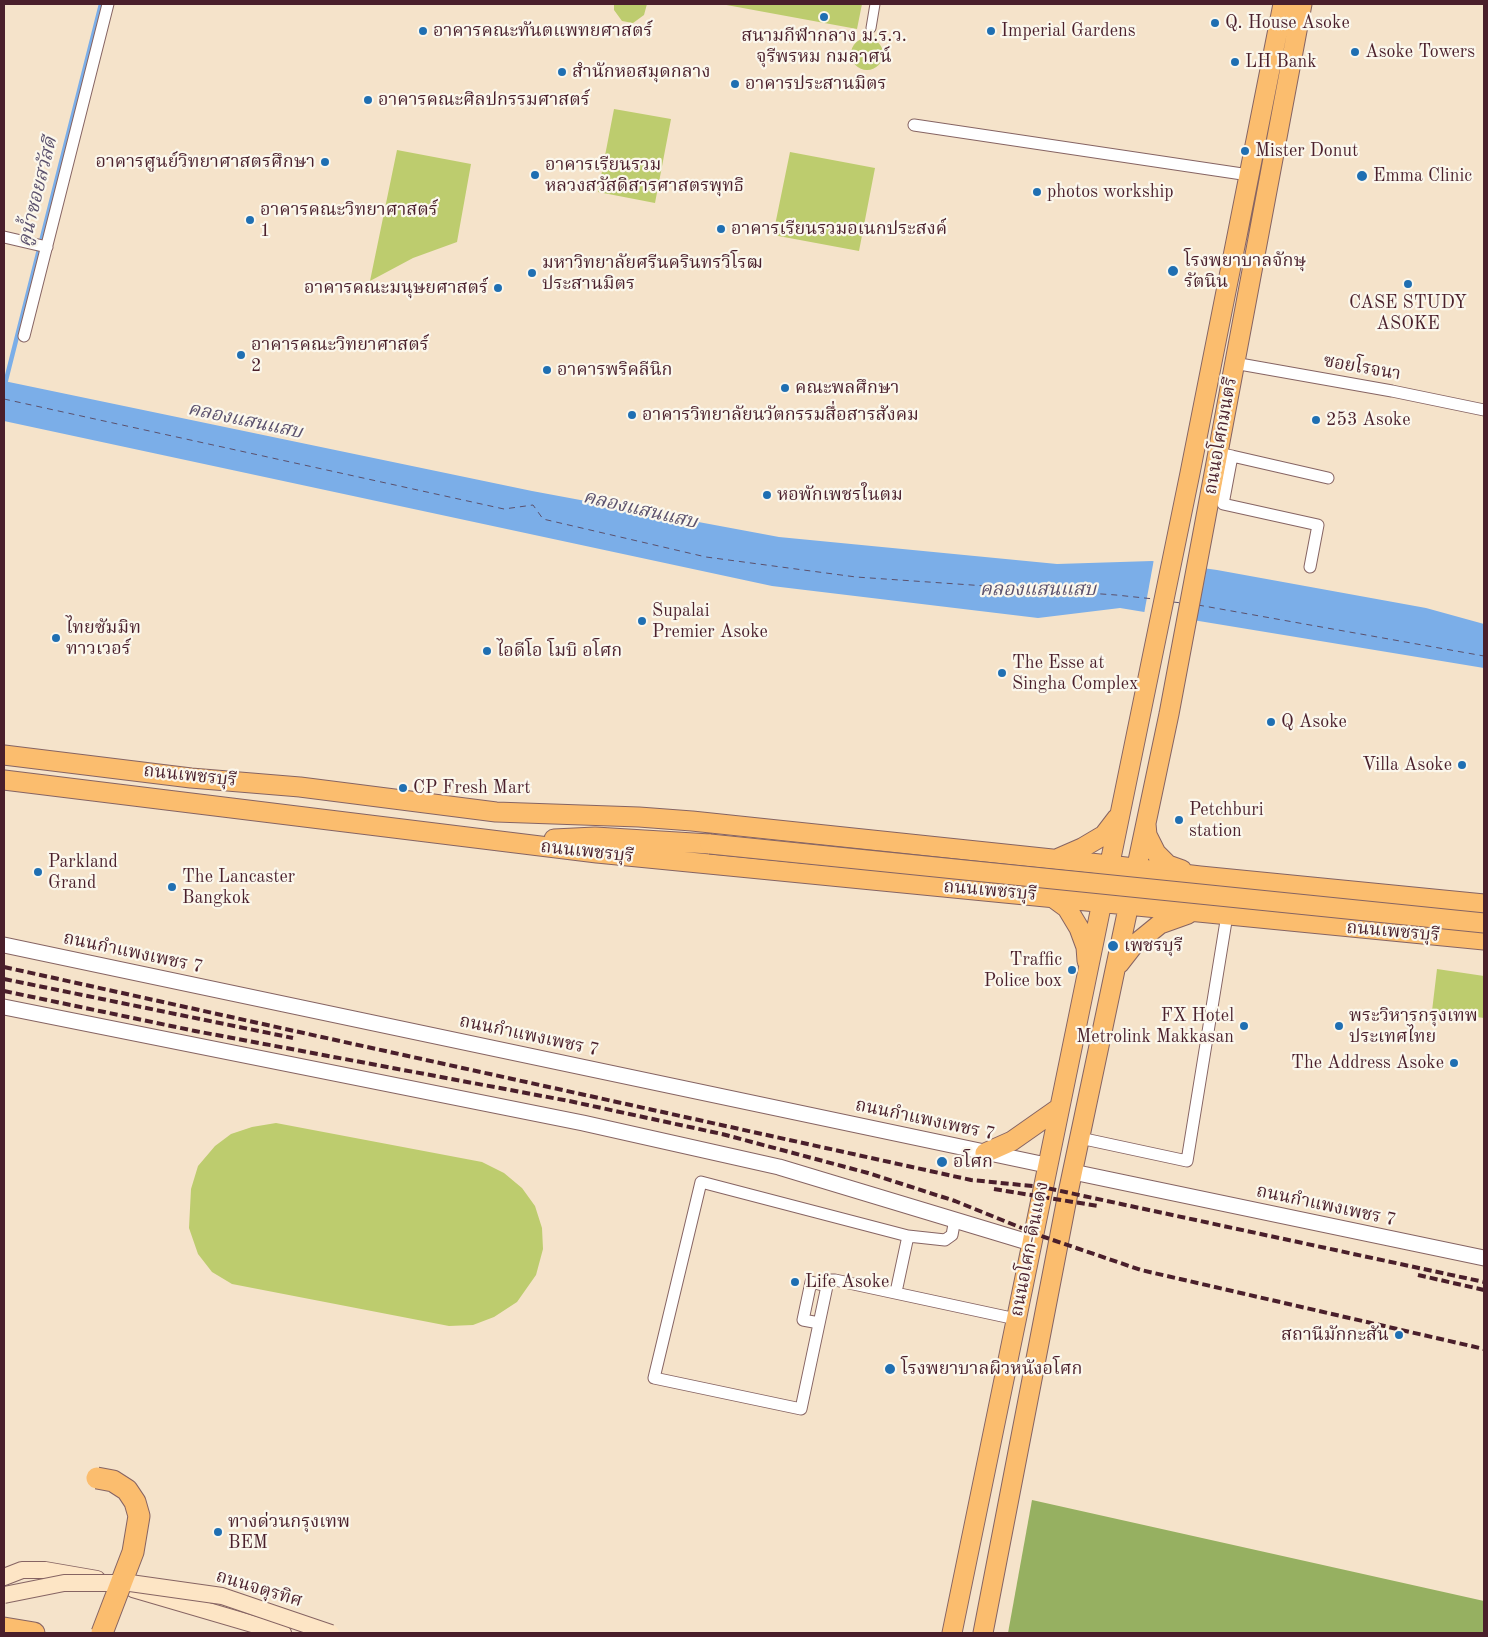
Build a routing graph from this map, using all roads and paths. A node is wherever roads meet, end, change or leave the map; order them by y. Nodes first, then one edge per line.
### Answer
1 (108, 4) edge
2 (876, 4) edge
3 (1283, 4) edge
4 (1302, 4) edge
5 (871, 28) dead end
6 (914, 125) dead end
7 (1249, 175) junction
8 (4, 237) edge
9 (46, 246) junction
10 (24, 336) dead end
11 (1234, 363) junction
12 (1484, 410) edge
13 (1225, 454) junction
14 (1328, 478) dead end
15 (1310, 567) dead end
16 (4, 755) edge
17 (4, 780) edge
18 (1122, 810) junction
19 (496, 812) junction
20 (1146, 820) junction
21 (594, 837) junction
22 (495, 841) junction
23 (939, 847) junction
24 (1055, 859) junction
25 (1109, 865) junction
26 (1136, 868) junction
27 (1200, 876) junction
28 (936, 886) junction
29 (1300, 886) junction
30 (1052, 897) junction
31 (1103, 902) junction
32 (1484, 904) edge
33 (1130, 905) junction
34 (1194, 912) junction
35 (1227, 915) junction
36 (1484, 922) edge
37 (1292, 923) junction
38 (1484, 940) edge
39 (4, 944) edge
40 (1116, 967) junction
41 (1085, 984) junction
42 (4, 1007) edge
43 (1059, 1108) junction
44 (1080, 1138) junction
45 (986, 1152) junction
46 (1046, 1165) junction
47 (1073, 1172) junction
48 (955, 1219) junction
49 (908, 1236) junction
50 (1031, 1243) junction
51 (1484, 1258) edge
52 (827, 1286) junction
53 (896, 1292) junction
54 (1016, 1319) junction
55 (819, 1323) junction
56 (97, 1478) dead end
57 (4, 1577) edge
58 (4, 1595) edge
59 (4, 1628) edge
60 (34, 1633) edge
61 (102, 1633) edge
62 (283, 1633) edge
63 (331, 1633) edge
64 (952, 1633) edge
65 (983, 1633) edge

1 - 9 street
2 - 5 street
3 - 7 main road, ถนนอโศกมนตรี
4 - 11 main road, ถนนอโศกมนตรี
6 - 7 street
7 - 18 main road, ถนนอโศกมนตรี
8 - 9 street
9 - 10 street
11 - 12 street, ซอยโรจนา
11 - 13 main road, ถนนอโศกมนตรี
13 - 14 street
13 - 15 street
13 - 20 main road, ถนนอโศกมนตรี
16 - 19 main road, ถนนเพชรบุรี
17 - 22 main road, ถนนเพชรบุรี
18 - 24 main road
18 - 25 main road, ถนนอโศกมนตรี
19 - 21 main road, ถนนเพชรบุรี
19 - 23 main road, ถนนเพชรบุรี
20 - 26 main road, ถนนอโศกมนตรี
20 - 27 main road
21 - 22 main road, ถนนเพชรบุรี
21 - 36 main road, ถนนเพชรบุรี, bridge
22 - 28 main road, ถนนเพชรบุรี
23 - 24 main road, ถนนเพชรบุรี
23 - 28 main road
24 - 25 main road, ถนนเพชรบุรี
25 - 26 main road, ถนนเพชรบุรี
25 - 31 main road, ถนนอโศก-ดินแดง
26 - 27 main road, ถนนเพชรบุรี
26 - 33 main road, ถนนอโศก-ดินแดง
27 - 29 main road, ถนนเพชรบุรี
28 - 30 main road, ถนนเพชรบุรี
29 - 32 main road, ถนนเพชรบุรี
29 - 37 main road
30 - 31 main road, ถนนเพชรบุรี
30 - 41 main road
31 - 33 main road, ถนนเพชรบุรี
31 - 41 main road, ถนนอโศก-ดินแดง
33 - 34 main road, ถนนเพชรบุรี
33 - 40 main road, ถนนอโศก-ดินแดง
34 - 35 main road, ถนนเพชรบุรี
34 - 40 main road
35 - 37 main road, ถนนเพชรบุรี
35 - 44 street
37 - 38 main road, ถนนเพชรบุรี
39 - 45 street, ถนนกำแพงเพชร 7
40 - 44 main road, ถนนอโศก-ดินแดง
41 - 43 main road, ถนนอโศก-ดินแดง
42 - 48 street
43 - 45 main road
43 - 46 main road, ถนนอโศก-ดินแดง
44 - 47 main road, ถนนอโศก-ดินแดง
45 - 46 street, ถนนกำแพงเพชร 7
46 - 50 main road, ถนนอโศก-ดินแดง
47 - 51 street, ถนนกำแพงเพชร 7
47 - 65 main road, ถนนอโศก-ดินแดง
48 - 49 street
48 - 50 street
49 - 53 street
49 - 55 street
50 - 54 main road, ถนนอโศก-ดินแดง
52 - 53 street
52 - 55 street
52 - 55 street
53 - 54 street
54 - 64 main road, ถนนอโศก-ดินแดง
56 - 61 highway, bridge
57 - 62 main road, ถนนจตุรทิศ
58 - 63 main road, ถนนจตุรทิศ, bridge
59 - 60 highway

